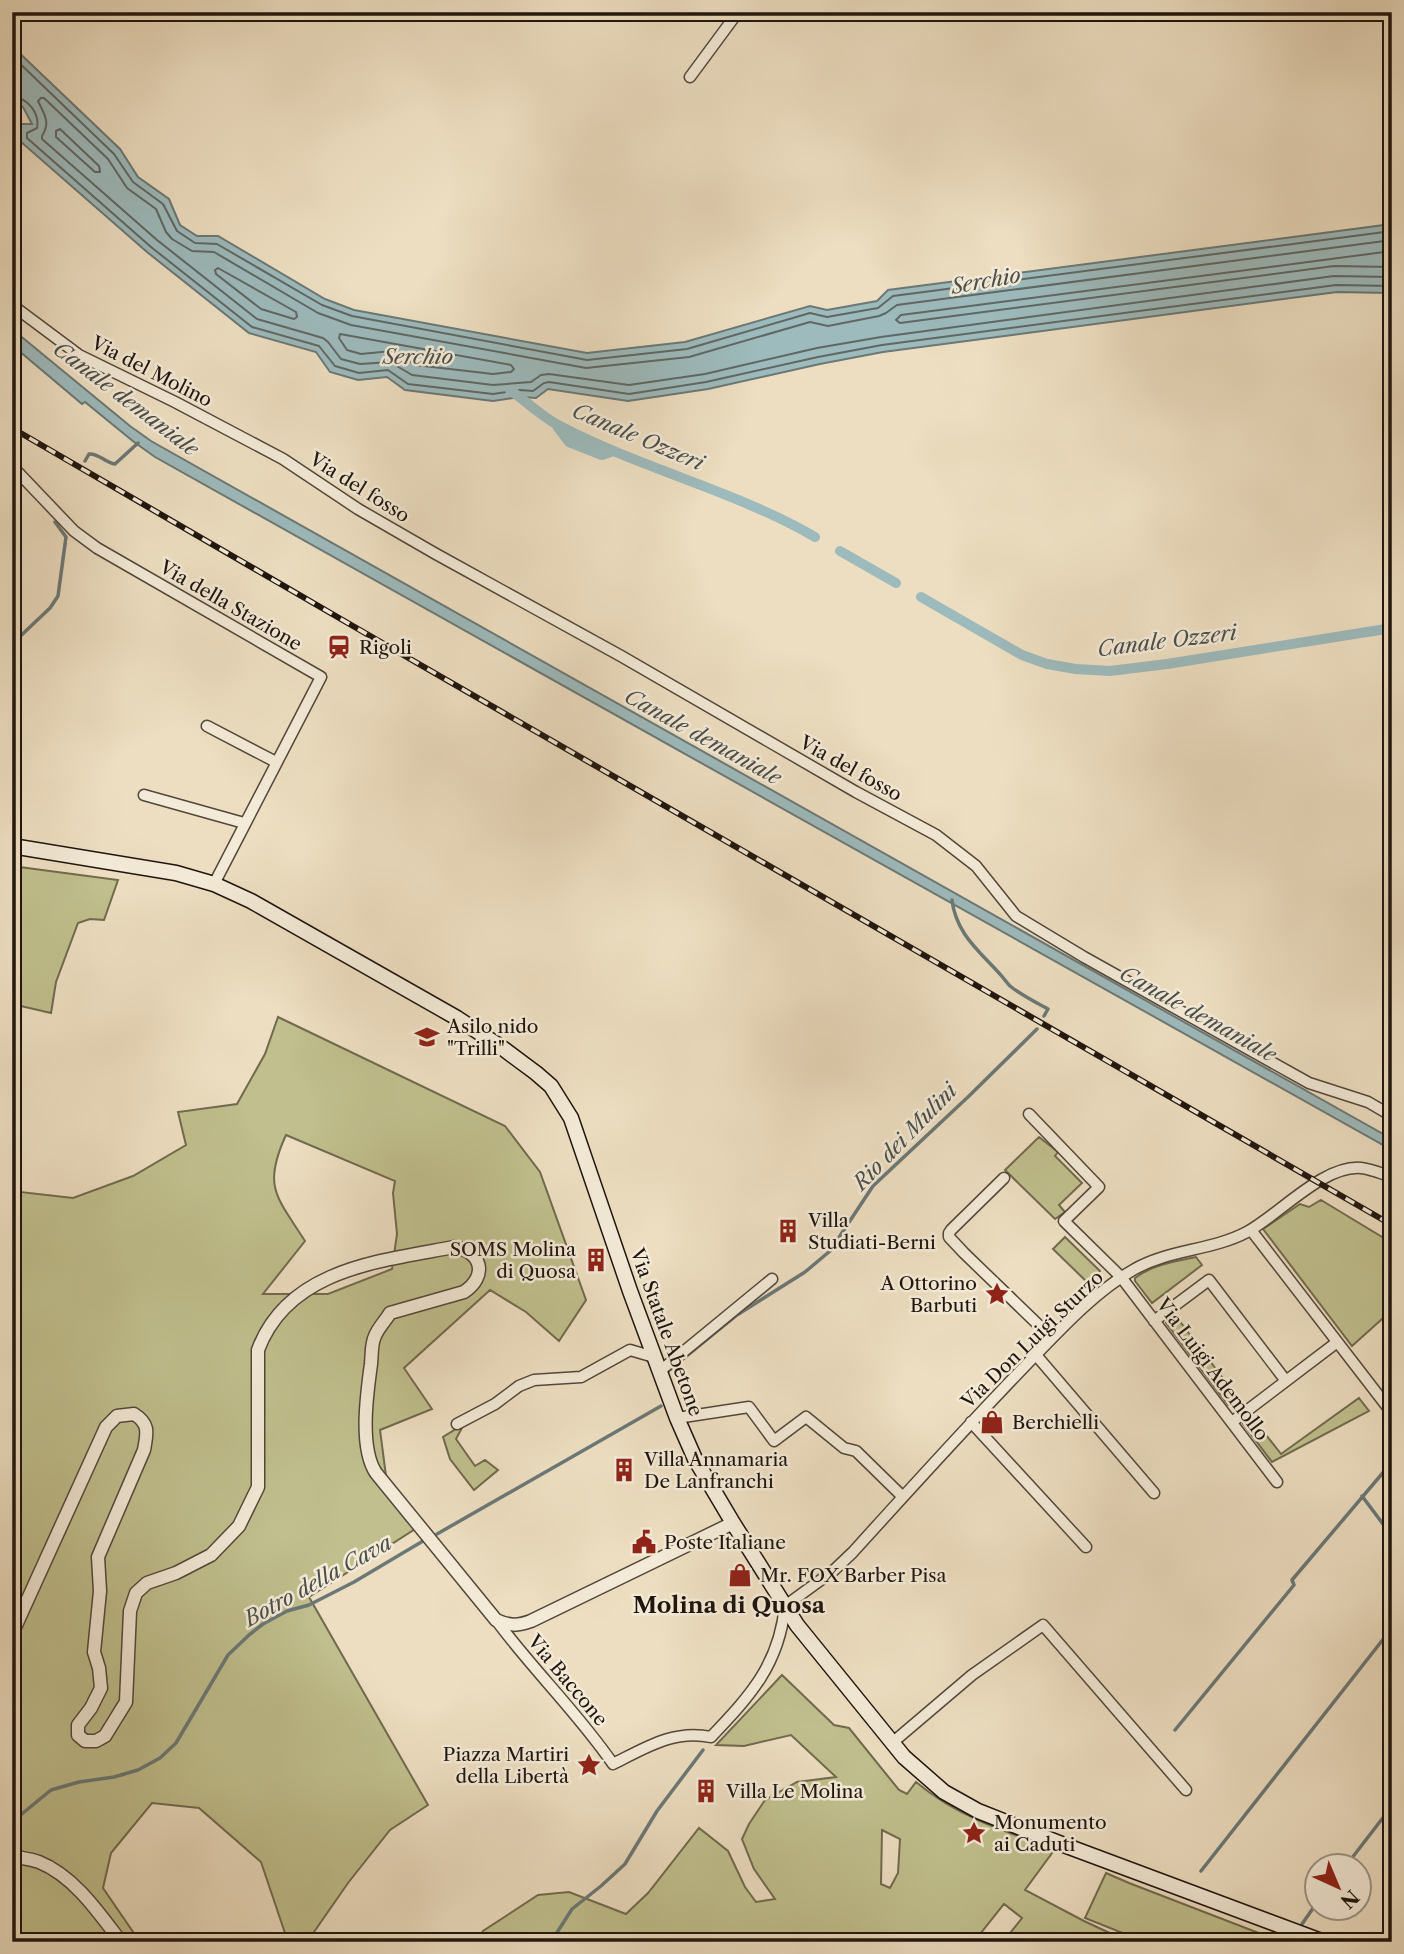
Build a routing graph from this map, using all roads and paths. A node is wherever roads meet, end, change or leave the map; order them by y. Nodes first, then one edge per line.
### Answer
1 (738, 12) edge
2 (690, 77) dead end
3 (12, 305) edge
4 (283, 459) joint
5 (12, 466) edge
6 (207, 726) dead end
7 (276, 762) junction
8 (144, 795) dead end
9 (244, 823) junction
10 (12, 846) edge
11 (214, 884) junction
12 (1029, 1114) dead end
13 (1392, 1116) edge
14 (1392, 1177) edge
15 (1004, 1178) dead end
16 (1251, 1230) junction
17 (1121, 1278) junction
18 (772, 1279) dead end
19 (1154, 1321) junction
20 (1052, 1338) junction
21 (1336, 1343) junction
22 (1036, 1355) junction
23 (657, 1364) junction
24 (1286, 1381) junction
25 (1389, 1409) dead end
26 (677, 1418) junction
27 (971, 1422) junction
28 (1232, 1422) junction
29 (457, 1424) dead end
30 (1277, 1482) dead end
31 (1154, 1493) dead end
32 (903, 1497) junction
33 (733, 1523) junction
34 (1086, 1547) dead end
35 (785, 1606) junction
36 (496, 1620) junction
37 (12, 1634) edge
38 (891, 1743) junction
39 (1186, 1790) dead end
40 (12, 1856) edge
41 (121, 1942) edge
42 (1324, 1942) edge

1 - 2 street
3 - 4 street, Via del Molino
4 - 13 street, Via del fosso
5 - 7 street, Via della Stazione
6 - 7 street
7 - 9 street, Via della Stazione
8 - 9 street
9 - 11 street, Via della Stazione
10 - 11 main road, Via Statale Abetone
11 - 23 main road, Via Statale Abetone
12 - 17 street, Via Luigi Ademollo
14 - 16 street, Via Don Luigi Sturzo
15 - 20 street
16 - 17 street, Via Don Luigi Sturzo
16 - 21 street
17 - 19 street, Via Luigi Ademollo
17 - 20 street, Via Don Luigi Sturzo
18 - 23 street
19 - 24 street
19 - 28 street, Via Luigi Ademollo
20 - 22 street, Via Don Luigi Sturzo
21 - 24 street
21 - 25 street
22 - 27 street, Via Don Luigi Sturzo
22 - 31 street
23 - 26 main road, Via Statale Abetone
23 - 29 street
24 - 28 street
26 - 32 street
26 - 33 main road, Via Statale Abetone
27 - 32 street, Via Don Luigi Sturzo
27 - 34 street
28 - 30 street, Via Luigi Ademollo
32 - 35 street, Via Don Luigi Sturzo
33 - 35 main road, Via Statale Abetone
33 - 36 street
35 - 36 street, Via Baccone
35 - 38 main road, Via Statale Abetone
36 - 37 street
38 - 39 street
38 - 42 main road, Via Statale Abetone
40 - 41 street

